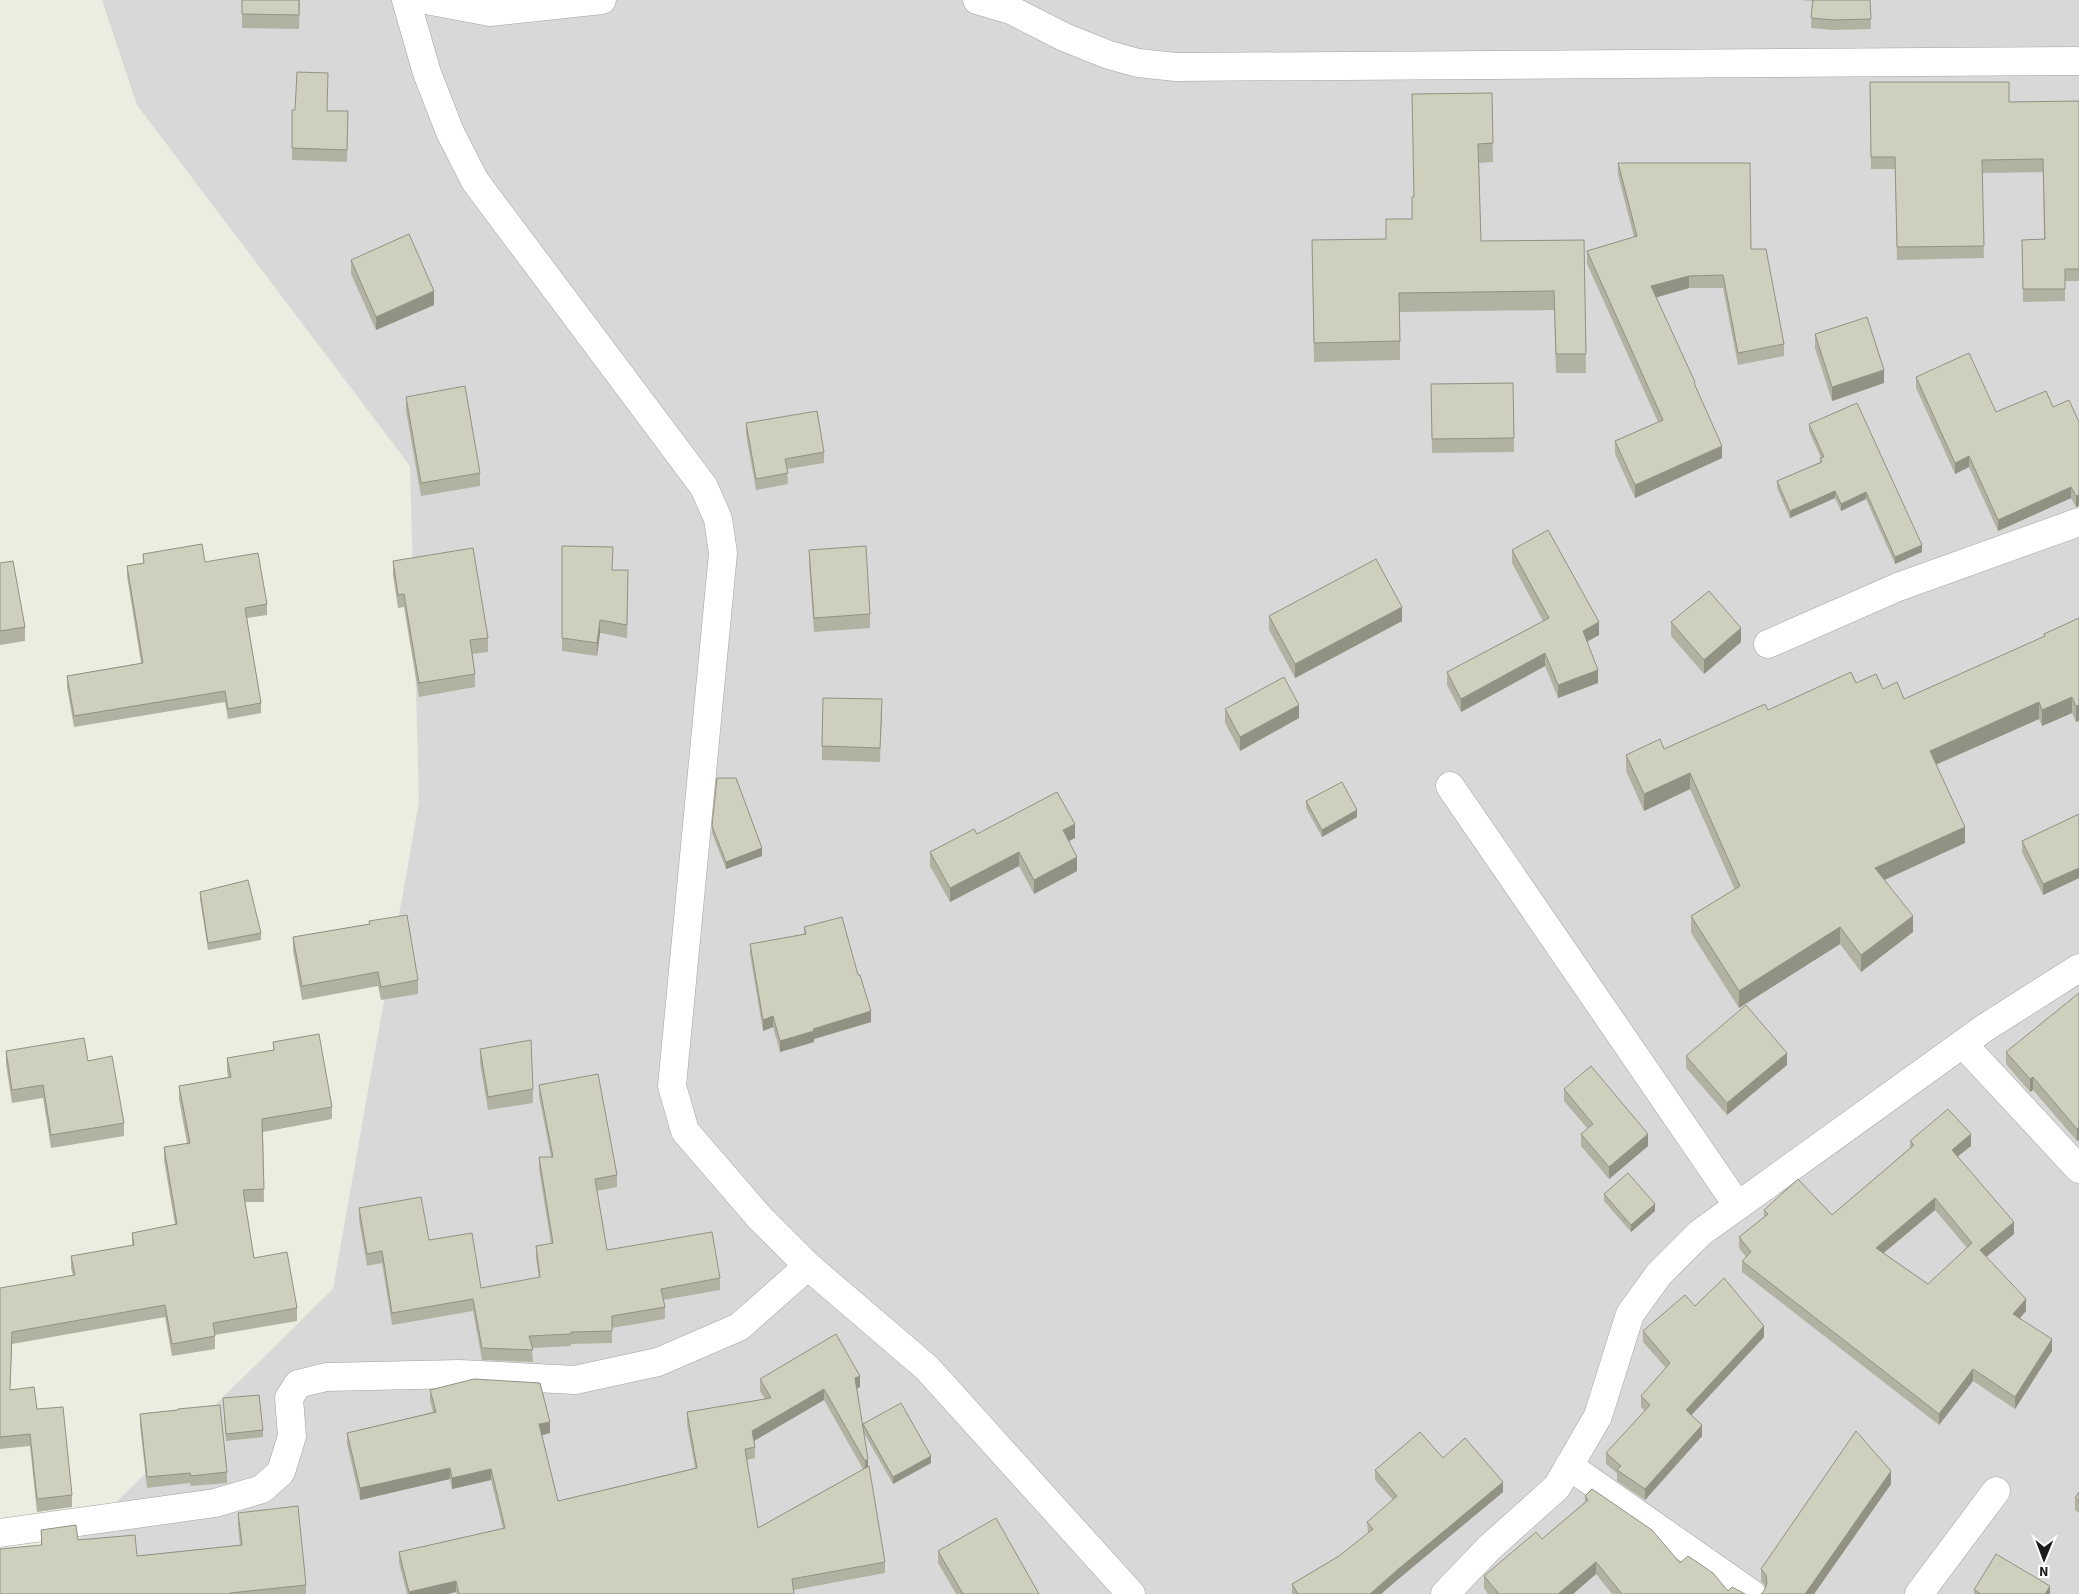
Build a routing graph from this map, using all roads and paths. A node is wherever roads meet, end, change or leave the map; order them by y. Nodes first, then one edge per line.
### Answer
1 (406, 0) edge
2 (426, 0) edge
3 (602, 0) edge
4 (977, 0) edge
5 (2079, 61) edge
6 (2079, 522) edge
7 (1768, 644) dead end
8 (1450, 786) dead end
9 (2079, 968) edge
10 (1963, 1044) junction
11 (2079, 1169) edge
12 (1738, 1206) junction
13 (808, 1266) junction
14 (1569, 1466) junction
15 (1996, 1491) dead end
16 (0, 1533) edge
17 (1131, 1594) edge
18 (1445, 1594) edge
19 (1752, 1594) edge
20 (1920, 1594) edge

1 - 13 street
2 - 3 street
4 - 5 street
6 - 7 street
8 - 12 street
9 - 10 street
10 - 11 street
10 - 12 street
12 - 14 street
13 - 16 street
13 - 17 street
14 - 18 street
14 - 19 street
15 - 20 street

